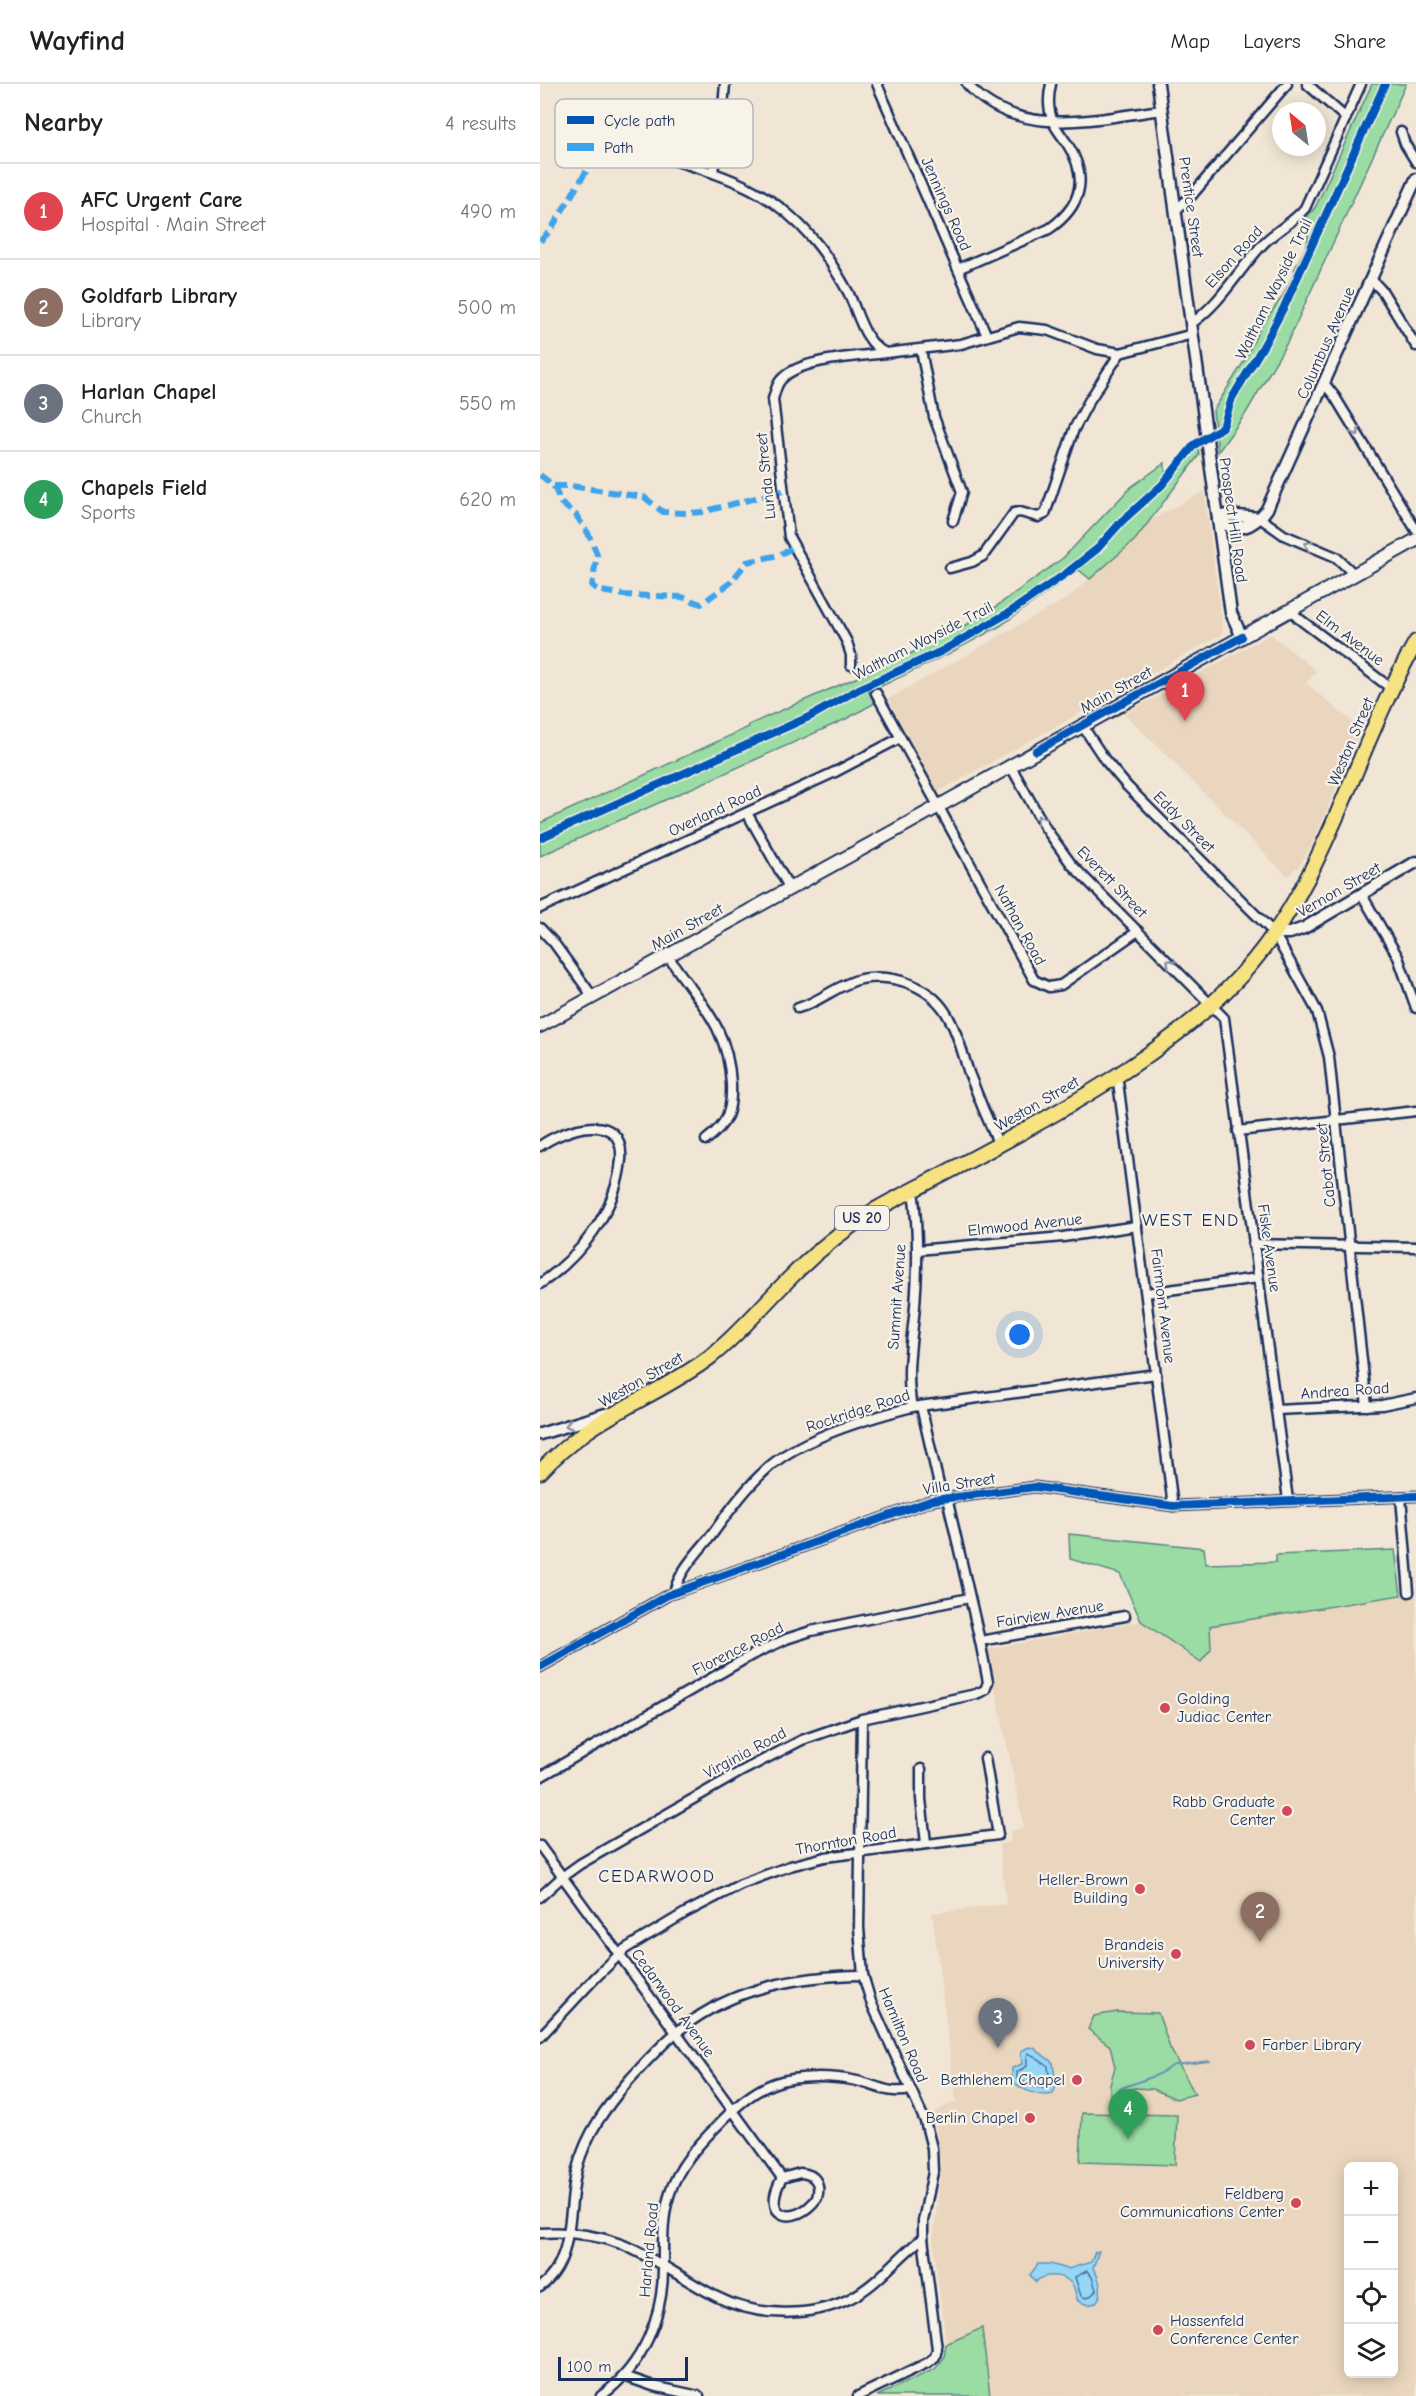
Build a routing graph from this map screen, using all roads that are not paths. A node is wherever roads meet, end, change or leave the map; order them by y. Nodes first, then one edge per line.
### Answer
1 (725, 84) edge
2 (877, 84) edge
3 (967, 84) edge
4 (1051, 84) edge
5 (1158, 84) edge
6 (1287, 84) edge
7 (1306, 84) edge
8 (1362, 84) edge
9 (724, 99) edge
10 (1162, 110) junction
11 (1346, 118) junction
12 (1053, 123) junction
13 (1401, 132) dead end
14 (1416, 162) edge
15 (703, 168) edge
16 (714, 168) edge
17 (713, 171) junction
18 (1416, 179) edge
19 (1176, 210) junction
20 (958, 269) junction
21 (1371, 279) junction
22 (1192, 328) junction
23 (987, 336) junction
24 (1416, 346) edge
25 (921, 350) junction
26 (886, 353) junction
27 (1120, 353) junction
28 (1324, 383) junction
29 (1260, 518) junction
30 (1219, 520) junction
31 (953, 521) dead end
32 (1416, 530) edge
33 (1416, 540) edge
34 (950, 568) dead end
35 (1354, 574) junction
36 (1291, 610) junction
37 (1242, 637) junction
38 (1416, 642) edge
39 (851, 665) dead end
40 (1392, 689) junction
41 (876, 693) dead end
42 (1082, 724) junction
43 (900, 738) junction
44 (1010, 765) junction
45 (938, 807) junction
46 (747, 813) junction
47 (1416, 862) edge
48 (790, 889) junction
49 (1362, 895) junction
50 (540, 908) edge
51 (540, 928) edge
52 (1138, 931) junction
53 (1274, 933) junction
54 (668, 956) junction
55 (593, 997) junction
56 (1212, 1004) junction
57 (798, 1008) dead end
58 (1416, 1008) edge
59 (540, 1026) edge
60 (1117, 1074) junction
61 (1416, 1111) edge
62 (1336, 1120) junction
63 (1238, 1131) junction
64 (706, 1140) dead end
65 (999, 1145) junction
66 (540, 1146) edge
67 (914, 1190) junction
68 (1137, 1226) junction
69 (1253, 1244) junction
70 (1349, 1246) junction
71 (1416, 1247) edge
72 (917, 1250) junction
73 (1258, 1278) junction
74 (540, 1284) edge
75 (1146, 1293) junction
76 (1156, 1374) junction
77 (1416, 1398) edge
78 (637, 1402) junction
79 (916, 1406) junction
80 (1368, 1406) junction
81 (1276, 1410) junction
82 (540, 1434) edge
83 (540, 1472) edge
84 (1416, 1496) edge
85 (1401, 1497) junction
86 (945, 1498) junction
87 (1288, 1500) junction
88 (1173, 1506) junction
89 (1409, 1592) dead end
90 (674, 1593) junction
91 (969, 1598) junction
92 (1125, 1616) dead end
93 (980, 1641) junction
94 (540, 1667) edge
95 (987, 1687) joint
96 (862, 1719) junction
97 (985, 1758) dead end
98 (921, 1769) dead end
99 (540, 1777) edge
100 (926, 1844) junction
101 (540, 1846) edge
102 (861, 1851) junction
103 (562, 1877) junction
104 (540, 1898) edge
105 (618, 1954) junction
106 (863, 1975) junction
107 (676, 2033) junction
108 (540, 2037) edge
109 (910, 2090) junction
110 (733, 2111) junction
111 (782, 2178) junction
112 (540, 2233) edge
113 (568, 2233) junction
114 (923, 2238) junction
115 (663, 2265) junction
116 (540, 2287) edge
117 (624, 2376) junction
118 (601, 2396) edge
119 (699, 2396) edge
120 (858, 2396) edge

1 - 9 street
2 - 20 street, Jennings Road
3 - 12 street
4 - 12 street
5 - 10 street, Prentice Street
6 - 19 street
7 - 11 street
8 - 11 street, Elson Road
10 - 12 street
10 - 19 street, Prentice Street
11 - 22 street, Elson Road
12 - 20 street
13 - 14 street
15 - 17 street
16 - 17 street
17 - 26 street
18 - 21 street, Columbus Avenue
19 - 22 street, Prentice Street
20 - 23 street, Jennings Road
21 - 24 street
21 - 28 street, Columbus Avenue
22 - 27 street
22 - 30 street, Prospect Hill Road
23 - 25 street
23 - 27 street
25 - 26 street
25 - 31 street
26 - 39 street, Lunda Street
27 - 34 street
28 - 29 street, Columbus Avenue
28 -> 32 street
29 - 30 street
35 -> 29 street
30 - 37 street, Prospect Hill Road
33 - 35 main road, Main Street
35 - 36 main road, Main Street
36 - 37 main road, Main Street
36 - 40 street, Elm Avenue
37 - 42 main road, Main Street
38 - 40 main road, Weston Street / US 20
40 - 53 main road, Weston Street / US 20
41 - 43 street
42 - 44 main road, Main Street
42 - 53 street, Eddy Street
43 - 45 street
43 - 46 street, Overland Road
44 - 45 main road, Main Street
52 -> 44 street, Everett Street
45 - 48 main road, Main Street
45 - 52 street, Nathan Road
46 - 48 street
46 - 50 street, Overland Road
47 - 49 street, Vernon Street
48 - 54 main road, Main Street
49 - 53 street, Vernon Street
49 - 58 street
51 - 55 street
56 -> 52 street, Everett Street
53 - 56 main road, Weston Street / US 20
53 - 62 street, Cabot Street
54 - 55 main road, Main Street
54 - 64 street
55 - 59 main road, Main Street
56 - 60 main road, Weston Street / US 20
56 - 63 street, Fiske Avenue
57 - 65 street
60 - 65 main road, Weston Street / US 20
60 - 68 street, Fairmont Avenue
61 - 62 street
62 - 63 street
62 - 70 street, Cabot Street
63 - 69 street, Fiske Avenue
65 - 67 main road, Weston Street / US 20
66 - 74 street
67 - 72 street, Summit Avenue
67 - 78 main road, Weston Street / US 20
68 - 72 street, Elmwood Avenue
68 - 75 street, Fairmont Avenue
69 - 70 street
69 - 73 street, Fiske Avenue
70 - 71 street
70 - 80 street, Cabot Street
72 - 79 street, Summit Avenue
73 - 75 street
73 - 81 street, Fiske Avenue
75 - 76 street, Fairmont Avenue
76 - 79 street, Rockridge Road
76 - 88 street, Fairmont Avenue
77 - 80 street, Andrea Road
78 -> 82 street
78 - 83 main road, Weston Street / US 20
79 - 86 street, Summit Avenue
79 - 90 street, Rockridge Road
80 - 81 street, Andrea Road
81 - 87 street, Fiske Avenue
84 - 85 street, Villa Street
85 - 87 street, Villa Street
85 - 89 street
86 - 88 street, Villa Street
86 - 90 street, Villa Street
86 - 91 street, Summit Avenue
87 - 88 street, Villa Street
90 - 94 street, Villa Street
91 - 93 street, Summit Avenue
91 - 99 street, Florence Road
92 - 93 street, Fairview Avenue
93 - 95 street, Summit Avenue
95 - 96 street, Virginia Road
96 - 102 street, Hamilton Road
96 - 103 street, Virginia Road
97 - 100 street, Thornton Road
98 - 100 street
100 - 102 street, Thornton Road
101 - 103 street, Cedarwood Avenue
102 - 105 street, Thornton Road
102 - 106 street, Hamilton Road
103 - 104 street, Virginia Road
103 - 105 street, Cedarwood Avenue
105 - 107 street, Cedarwood Avenue
105 - 108 street, Thornton Road
106 - 107 street
106 - 109 street, Hamilton Road
107 - 110 street, Cedarwood Avenue
107 - 113 street
109 - 110 street, Harland Road
109 - 114 street, Hamilton Road
110 - 111 street, Cedarwood Avenue
110 - 115 street, Harland Road
111 - 111 street
112 - 113 street
113 - 115 street
113 - 116 street
114 - 115 street
114 - 120 street, Hamilton Road
115 - 117 street, Harland Road
117 - 118 street, Harland Road
117 - 119 street

